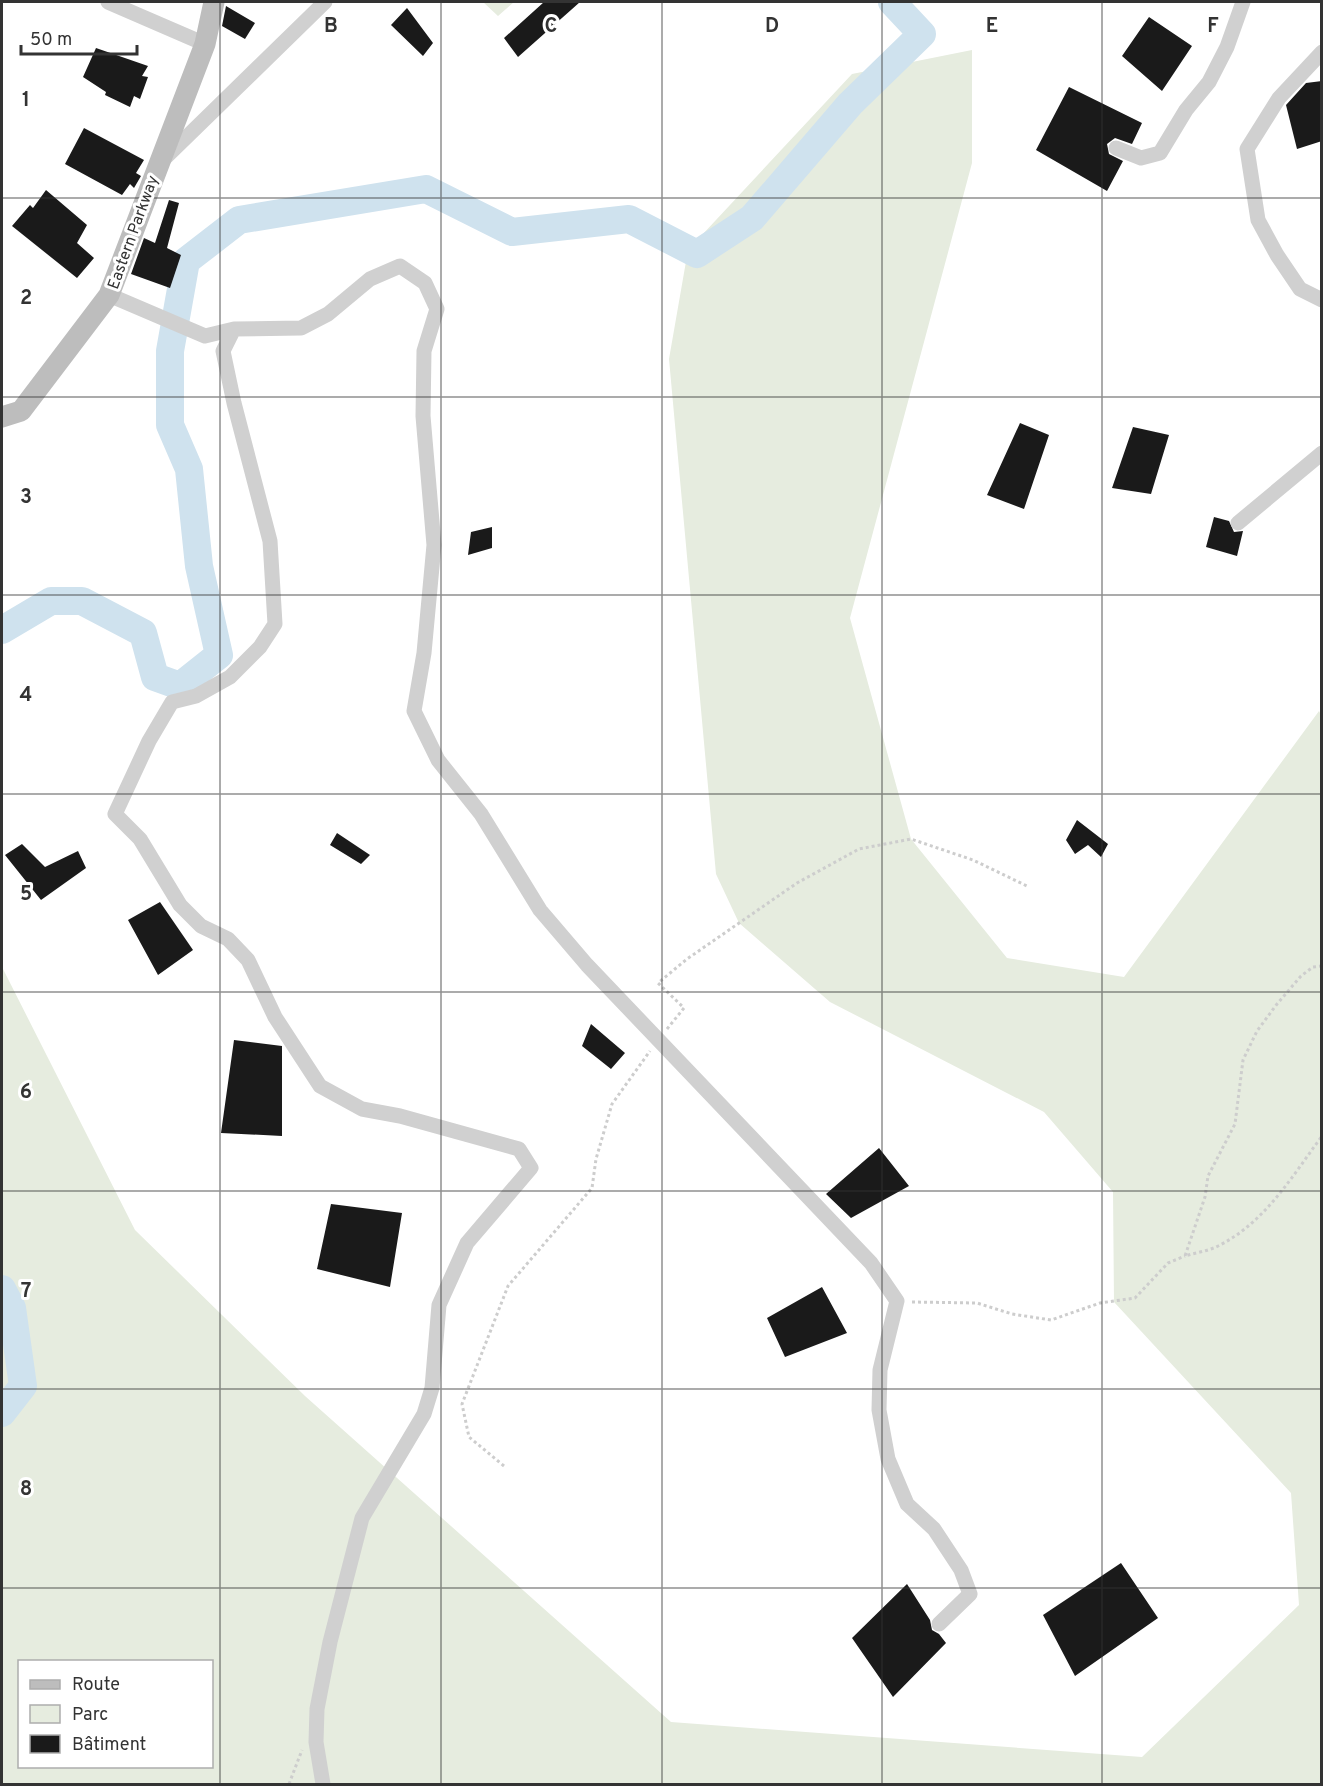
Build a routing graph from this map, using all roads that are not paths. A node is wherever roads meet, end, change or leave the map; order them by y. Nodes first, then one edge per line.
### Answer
1 (108, 2) edge
2 (214, 2) edge
3 (325, 2) edge
4 (1243, 2) edge
5 (205, 44) junction
6 (1322, 52) edge
7 (1116, 148) dead end
8 (157, 166) junction
9 (109, 295) junction
10 (1322, 300) edge
11 (234, 330) junction
12 (2, 417) edge
13 (1322, 453) edge
14 (1238, 523) dead end
15 (939, 1624) dead end
16 (323, 1785) edge

1 - 5 street
2 - 5 street
3 - 8 street, Eastern Parkway
4 - 7 street
5 - 8 street
6 - 10 street
8 - 9 street, Eastern Parkway
9 - 11 street
9 - 12 street, Eastern Parkway
11 - 15 street
11 - 16 street
13 - 14 street

